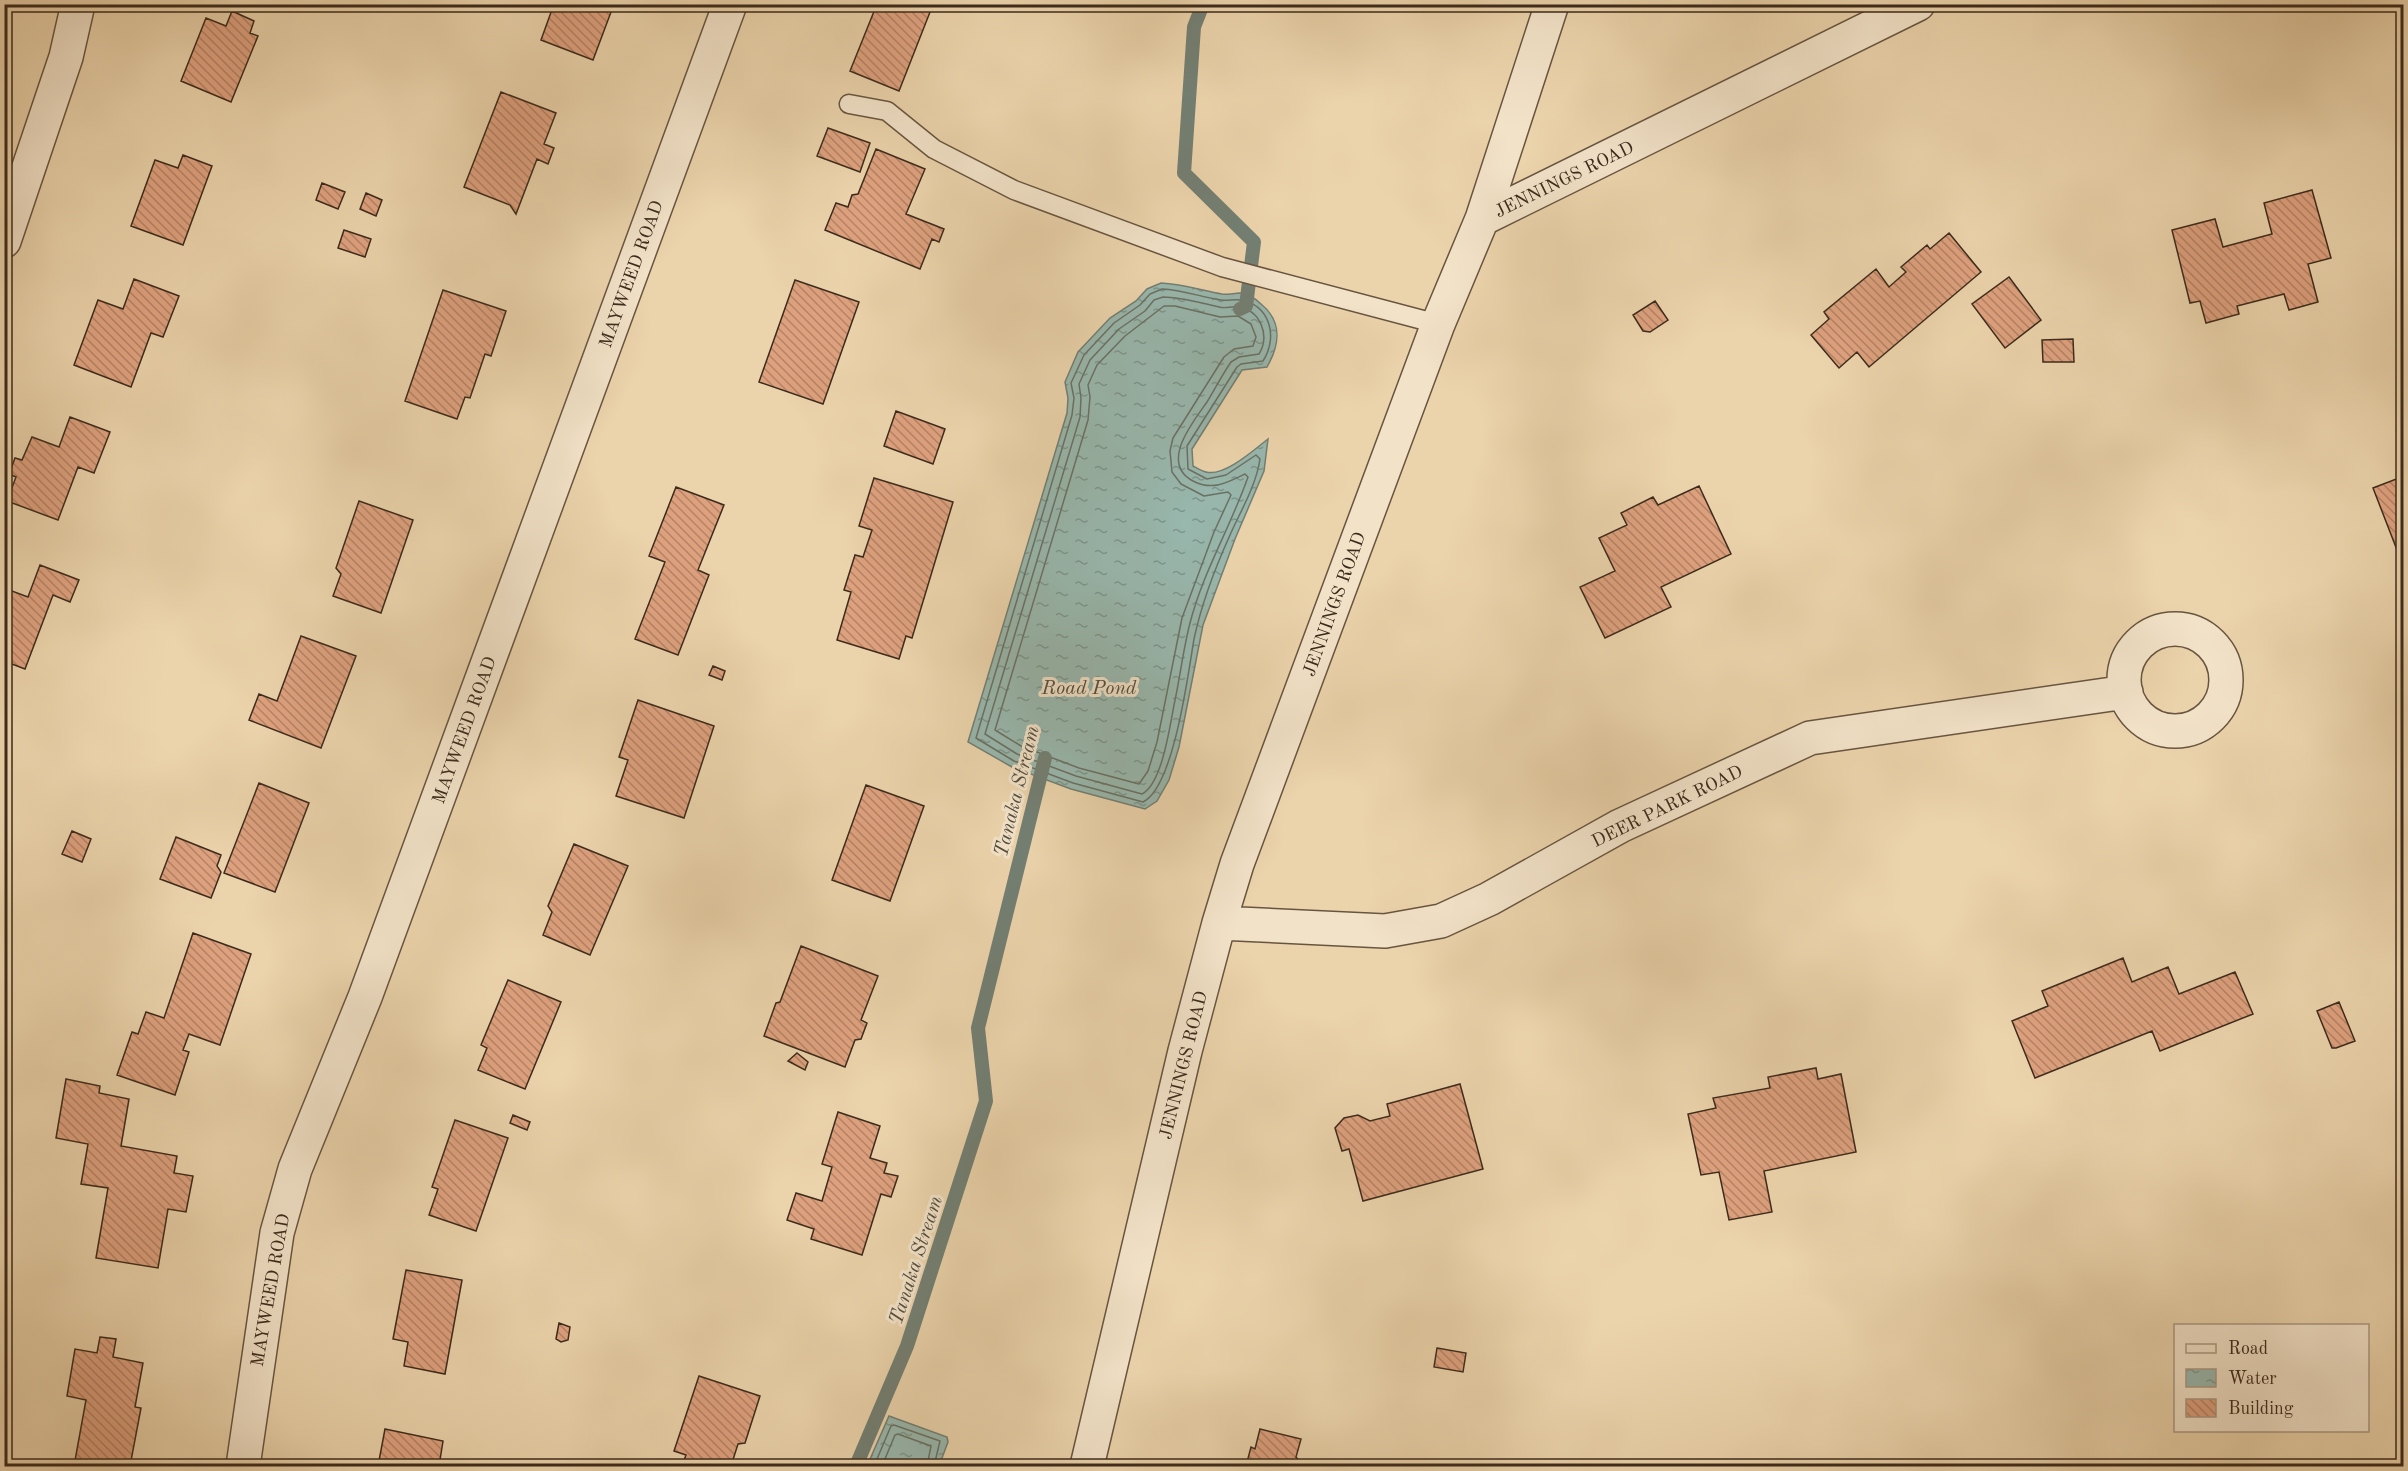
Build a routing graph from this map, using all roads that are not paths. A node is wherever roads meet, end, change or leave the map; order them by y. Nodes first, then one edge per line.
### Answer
1 (78, 4) edge
2 (730, 4) edge
3 (1552, 4) edge
4 (1918, 4) edge
5 (849, 104) dead end
6 (1482, 219) junction
7 (4, 241) edge
8 (1437, 324) junction
9 (2126, 692) dead end
10 (1219, 923) junction
11 (243, 1467) edge
12 (1087, 1467) edge

1 - 7 street
2 - 11 street, MAYWEED ROAD
3 - 6 street
4 - 6 street, JENNINGS ROAD
5 - 8 lane
6 - 8 street, JENNINGS ROAD
8 - 10 street, JENNINGS ROAD
9 - 10 street, DEER PARK ROAD
10 - 12 street, JENNINGS ROAD

